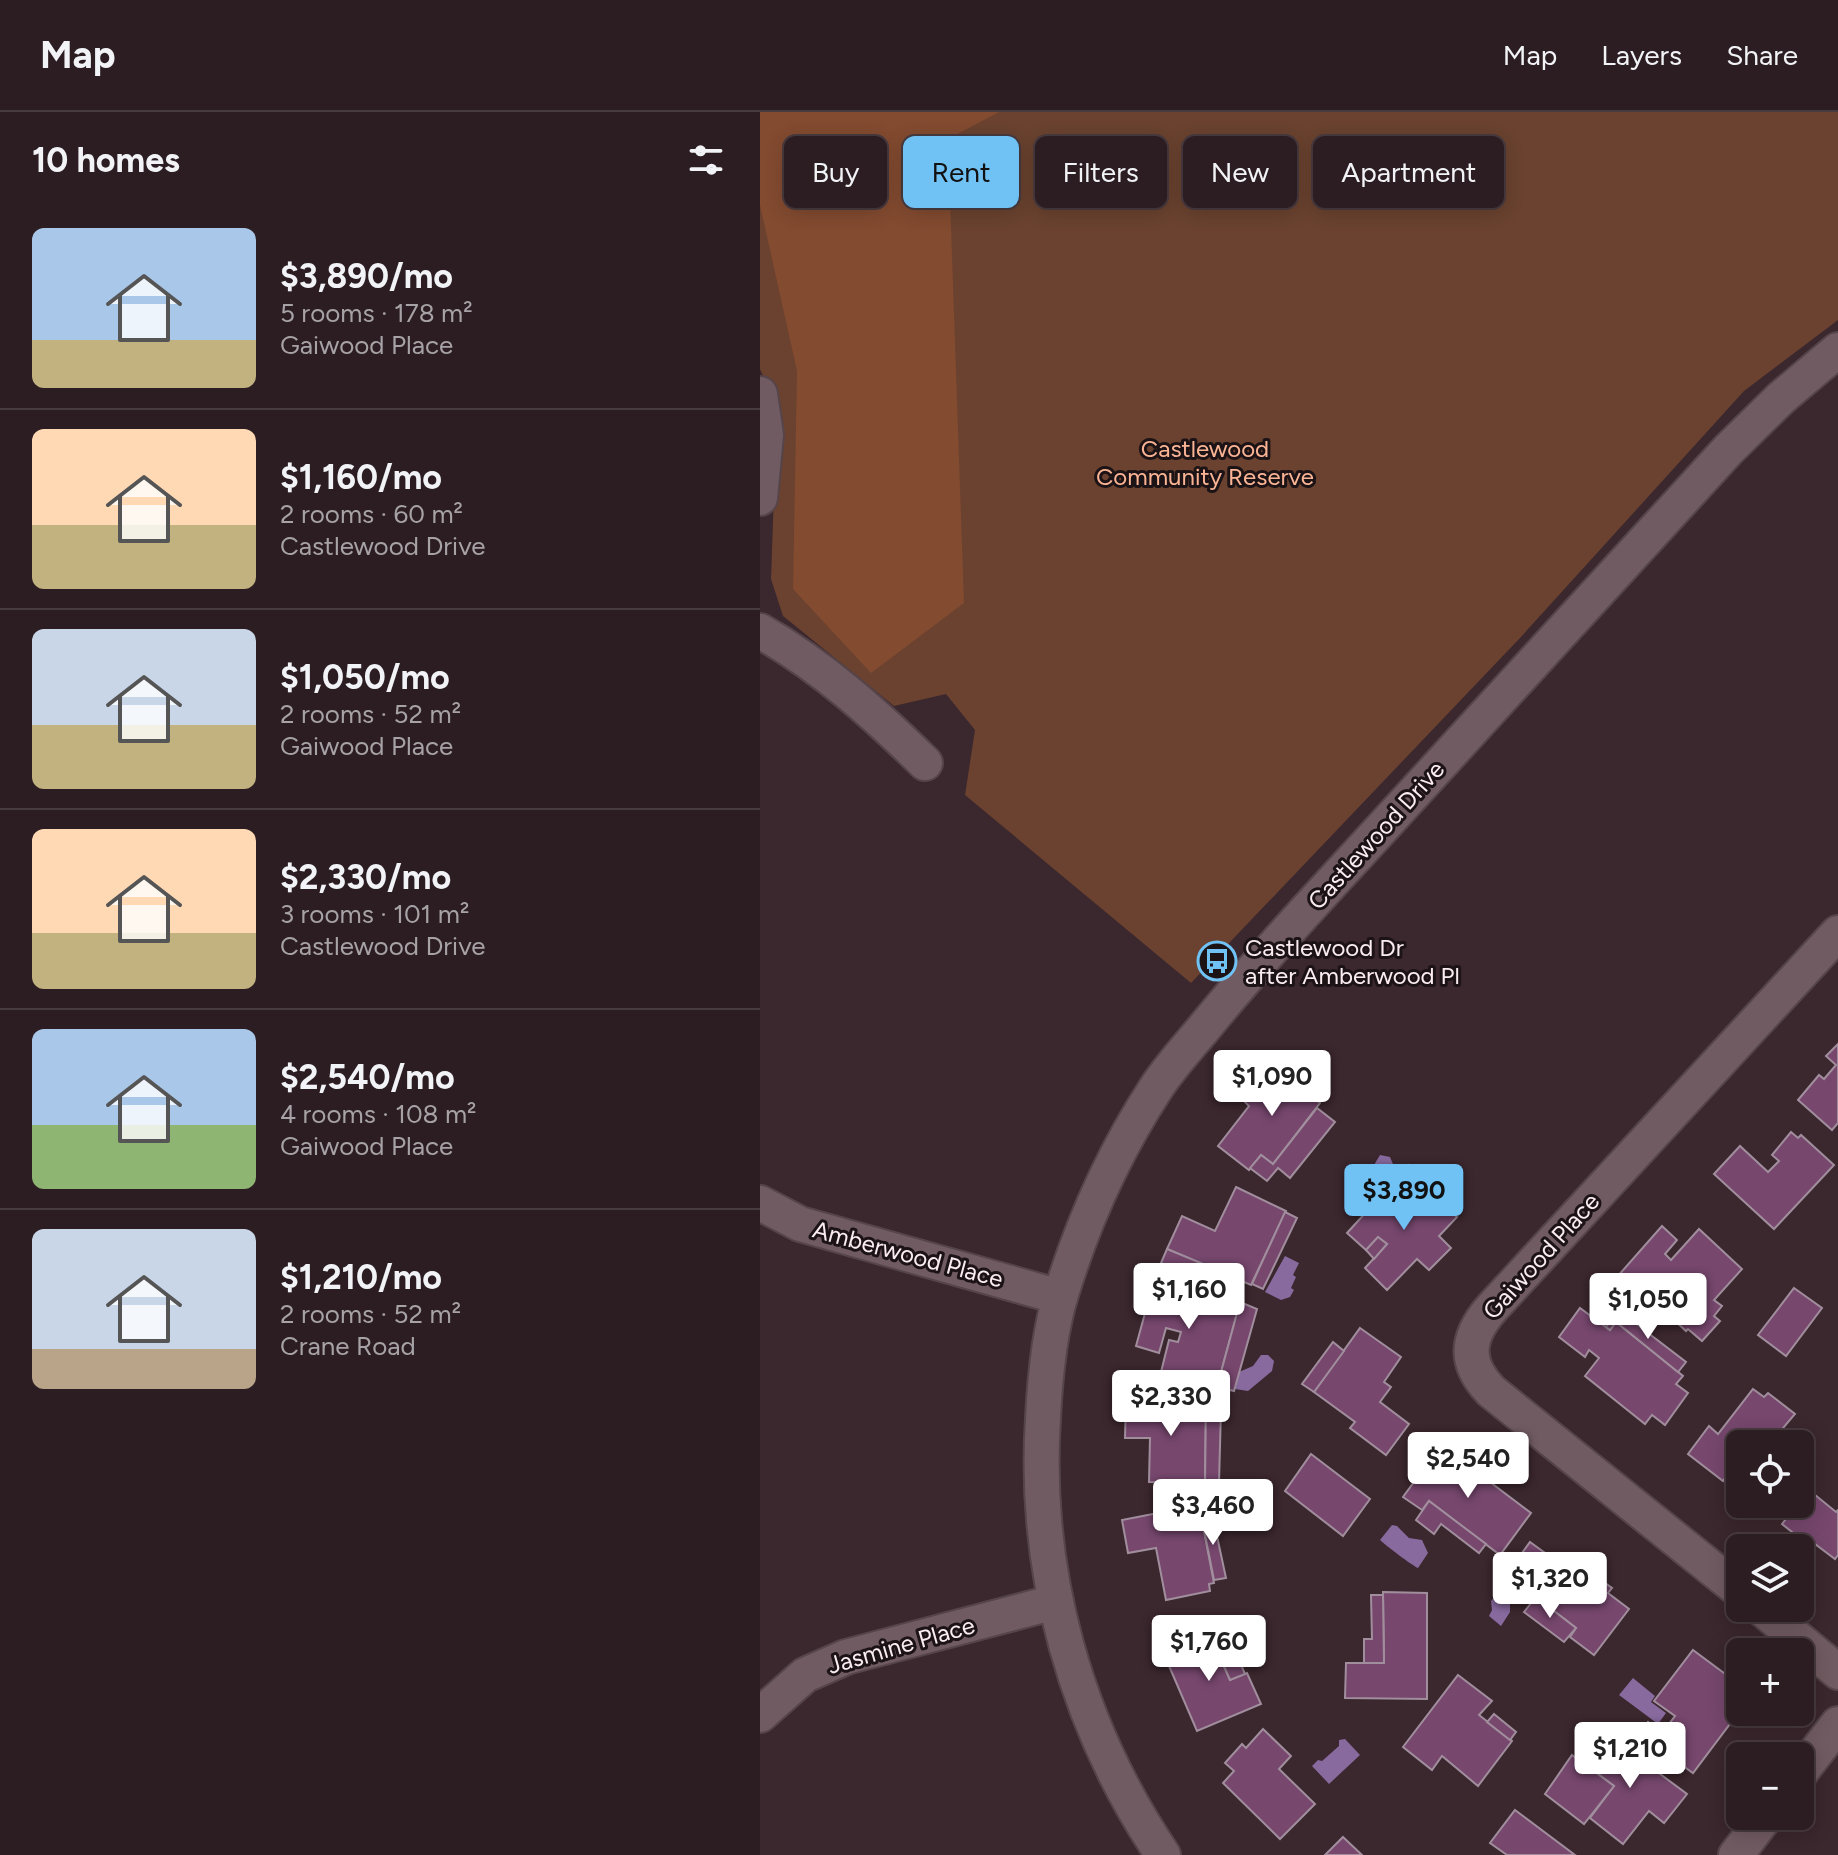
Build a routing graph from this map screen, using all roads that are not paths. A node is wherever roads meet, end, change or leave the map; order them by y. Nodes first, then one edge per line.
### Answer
1 (1838, 350) edge
2 (760, 394) edge
3 (760, 498) edge
4 (760, 631) edge
5 (925, 763) dead end
6 (1838, 933) edge
7 (760, 1203) edge
8 (1060, 1297) junction
9 (1726, 1580) edge
10 (1055, 1602) junction
11 (1778, 1622) edge
12 (1838, 1672) edge
13 (760, 1715) edge
14 (1838, 1724) edge
15 (1814, 1755) edge
16 (1755, 1830) edge
17 (1163, 1855) edge
18 (1736, 1855) edge

1 - 8 street, Castlewood Drive
2 - 3 street
4 - 5 street
6 - 9 street, Gaiwood Place
7 - 8 street, Amberwood Place
8 - 10 street, Castlewood Drive
10 - 13 street, Jasmine Place
10 - 17 street, Castlewood Drive
11 - 12 street
14 - 15 street
16 - 18 street

